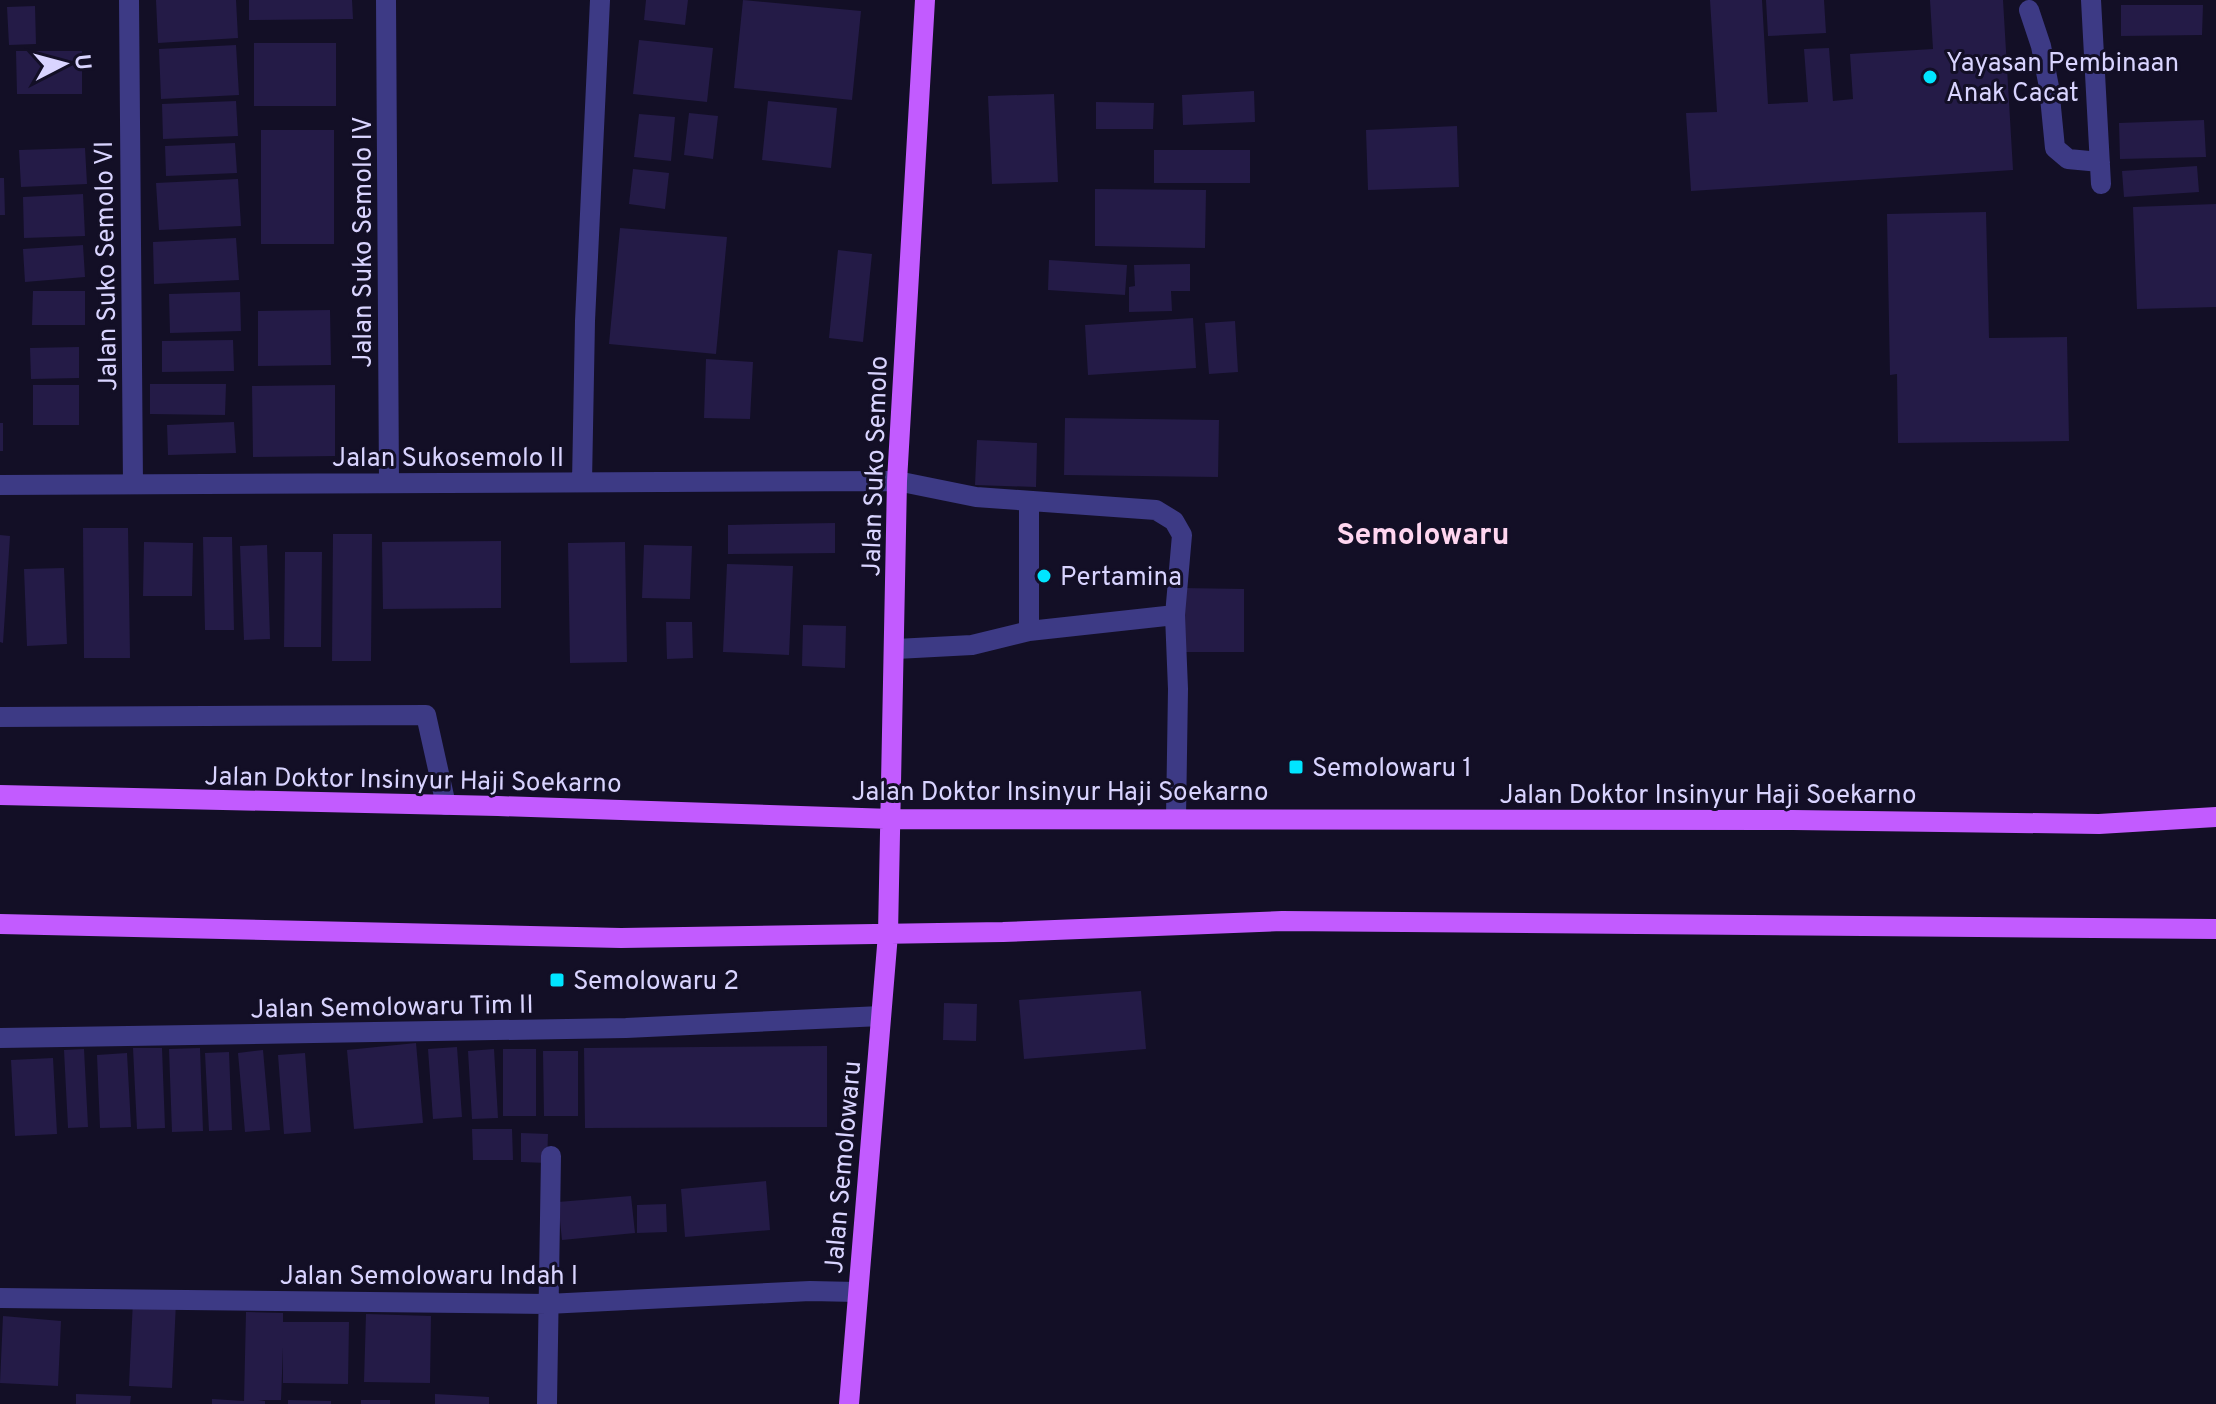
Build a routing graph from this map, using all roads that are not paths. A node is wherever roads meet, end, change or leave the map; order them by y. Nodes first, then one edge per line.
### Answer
1 (129, 0) edge
2 (386, 0) edge
3 (600, 0) edge
4 (925, 0) edge
5 (2091, 0) edge
6 (2029, 10) dead end
7 (2100, 162) junction
8 (2101, 184) dead end
9 (897, 481) junction
10 (582, 482) junction
11 (389, 483) junction
12 (133, 484) junction
13 (0, 485) edge
14 (1029, 501) junction
15 (1175, 615) junction
16 (1029, 631) junction
17 (896, 649) junction
18 (0, 717) edge
19 (0, 795) edge
20 (446, 805) junction
21 (2216, 817) edge
22 (1176, 818) junction
23 (892, 819) junction
24 (0, 924) edge
25 (2216, 929) edge
26 (888, 934) junction
27 (881, 1016) junction
28 (0, 1038) edge
29 (551, 1156) dead end
30 (857, 1292) junction
31 (0, 1298) edge
32 (547, 1304) junction
33 (547, 1404) edge
34 (849, 1404) edge

1 - 12 street, Jalan Suko Semolo VI
2 - 11 street, Jalan Suko Semolo IV
3 - 10 street
4 - 9 main road, Jalan Suko Semolo
5 - 7 street
6 - 7 street
7 - 8 street
9 - 10 street, Jalan Sukosemolo II
9 - 14 street, Jalan Sukosemolo II
9 - 17 main road, Jalan Suko Semolo
10 - 11 street, Jalan Sukosemolo II
11 - 12 street, Jalan Sukosemolo II
12 - 13 street, Jalan Sukosemolo II
14 - 15 street, Jalan Sukosemolo II
14 - 16 street
15 - 16 street
15 - 22 street, Jalan Sukosemolo II
16 - 17 street
17 - 23 main road, Jalan Suko Semolo
18 - 20 street
19 - 20 main road, Jalan Doktor Insinyur Haji Soekarno
20 - 23 main road, Jalan Doktor Insinyur Haji Soekarno
21 - 22 main road, Jalan Doktor Insinyur Haji Soekarno
22 - 23 main road, Jalan Doktor Insinyur Haji Soekarno
23 - 26 main road, Jalan Suko Semolo
24 - 26 main road
25 - 26 main road
26 - 27 main road, Jalan Semolowaru
27 - 28 street, Jalan Semolowaru Tim II
27 - 30 main road, Jalan Semolowaru
29 - 32 street
30 - 32 street, Jalan Semolowaru Indah I
30 - 34 main road, Jalan Semolowaru
31 - 32 street, Jalan Semolowaru Indah I
32 - 33 street

